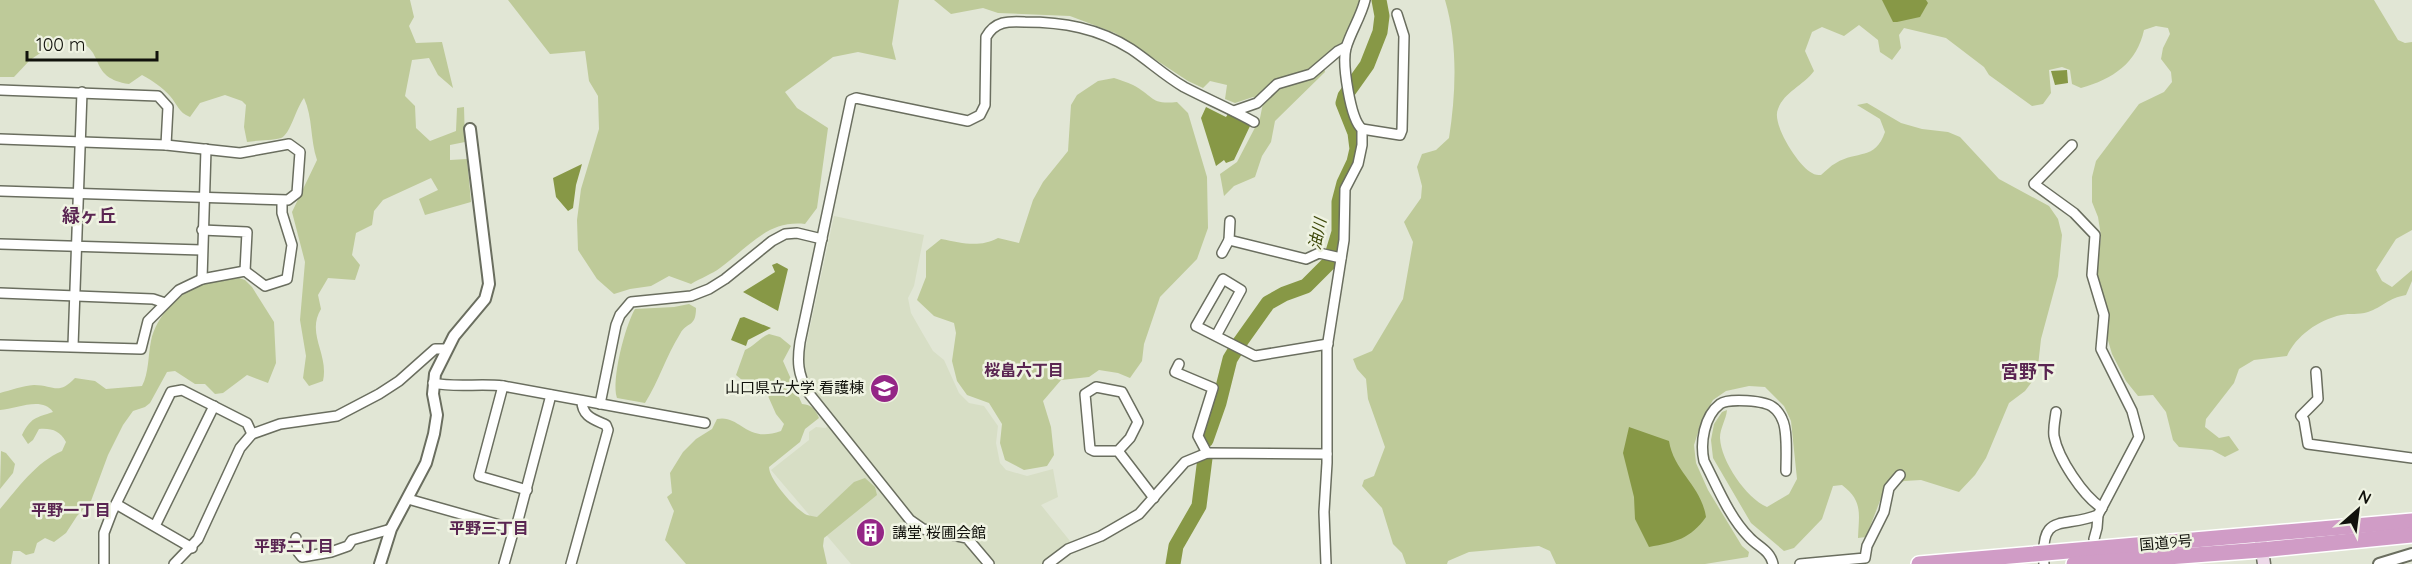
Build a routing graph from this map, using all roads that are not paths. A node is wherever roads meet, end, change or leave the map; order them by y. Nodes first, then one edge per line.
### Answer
1 (1365, 0) edge
2 (1397, 14) dead end
3 (1346, 47) junction
4 (0, 90) edge
5 (82, 92) junction
6 (1234, 111) junction
7 (1254, 122) dead end
8 (470, 129) dead end
9 (1362, 129) junction
10 (0, 140) edge
11 (81, 142) junction
12 (166, 145) junction
13 (2072, 145) dead end
14 (206, 149) junction
15 (0, 191) edge
16 (78, 194) junction
17 (203, 198) junction
18 (282, 201) junction
19 (1230, 221) dead end
20 (202, 230) junction
21 (822, 239) junction
22 (1229, 240) junction
23 (0, 244) edge
24 (76, 246) junction
25 (202, 250) junction
26 (1222, 253) dead end
27 (1341, 258) junction
28 (246, 272) junction
29 (202, 279) junction
30 (0, 292) edge
31 (75, 295) junction
32 (165, 303) junction
33 (1216, 336) junction
34 (1328, 344) junction
35 (0, 345) edge
36 (73, 346) junction
37 (447, 349) junction
38 (1175, 372) dead end
39 (2316, 372) dead end
40 (433, 383) junction
41 (503, 386) junction
42 (551, 395) junction
43 (582, 401) junction
44 (600, 404) junction
45 (214, 406) junction
46 (2056, 412) dead end
47 (705, 423) dead end
48 (252, 434) junction
49 (1118, 451) junction
50 (1207, 453) junction
51 (1327, 454) junction
52 (2412, 458) edge
53 (1786, 471) dead end
54 (1900, 475) dead end
55 (526, 490) junction
56 (1154, 498) junction
57 (408, 499) junction
58 (116, 504) junction
59 (2100, 512) junction
60 (2412, 521) edge
61 (155, 526) junction
62 (514, 529) junction
63 (391, 530) junction
64 (2412, 535) edge
65 (296, 538) dead end
66 (2094, 538) dead end
67 (192, 548) junction
68 (2262, 550) edge
69 (2044, 559) edge
70 (2405, 559) edge
71 (104, 564) edge
72 (174, 564) edge
73 (380, 564) edge
74 (504, 564) edge
75 (571, 564) edge
76 (989, 564) edge
77 (1048, 564) edge
78 (1326, 564) edge
79 (1773, 564) edge
80 (1800, 564) edge
81 (1919, 564) edge
82 (2074, 564) edge
83 (2379, 564) edge

1 - 3 street
2 - 9 street
3 - 6 street
3 - 9 street
4 - 5 street
5 - 11 street
5 - 12 street
6 - 7 street
6 - 21 street
8 - 37 street
9 - 27 street
10 - 11 street
11 - 12 street
11 - 16 street
12 - 14 street
13 - 59 street
14 - 17 street
14 - 18 street
15 - 16 street
16 - 17 street
16 - 24 street
17 - 18 street
17 - 20 street
18 - 28 street
19 - 22 street
20 - 25 street
20 - 28 street
21 - 44 street
21 - 76 street
22 - 26 street
22 - 27 street
23 - 24 street
24 - 25 street
24 - 31 street
25 - 29 street
27 - 34 street
28 - 29 street
29 - 32 street
30 - 31 street
31 - 32 street
31 - 36 street
32 - 36 street
33 - 33 street
33 - 34 street
34 - 51 street
35 - 36 street
37 - 40 street
37 - 48 street
38 - 50 street
39 - 52 street
40 - 41 street
40 - 57 street
41 - 42 street
41 - 55 street
42 - 43 street
42 - 55 street
43 - 44 street
43 - 75 street
44 - 47 street
45 - 48 street
45 - 58 street
45 - 61 street
46 - 59 street
48 - 67 street
49 - 49 street
49 - 56 street
50 - 51 street
50 - 56 street
51 - 78 street
53 - 79 street
54 - 80 street
55 - 62 street
56 - 77 street
57 - 62 street
57 - 63 street
58 - 61 street
58 - 71 street
59 - 66 street
59 - 69 street
60 - 68 highway, 国道9号
61 - 67 street
62 - 74 street
63 - 65 street
63 - 73 street
64 - 68 highway, 国道9号
67 - 72 street
68 - 69 highway, 国道9号
68 - 82 highway, 国道9号
69 - 81 highway, 国道9号
70 - 83 street

